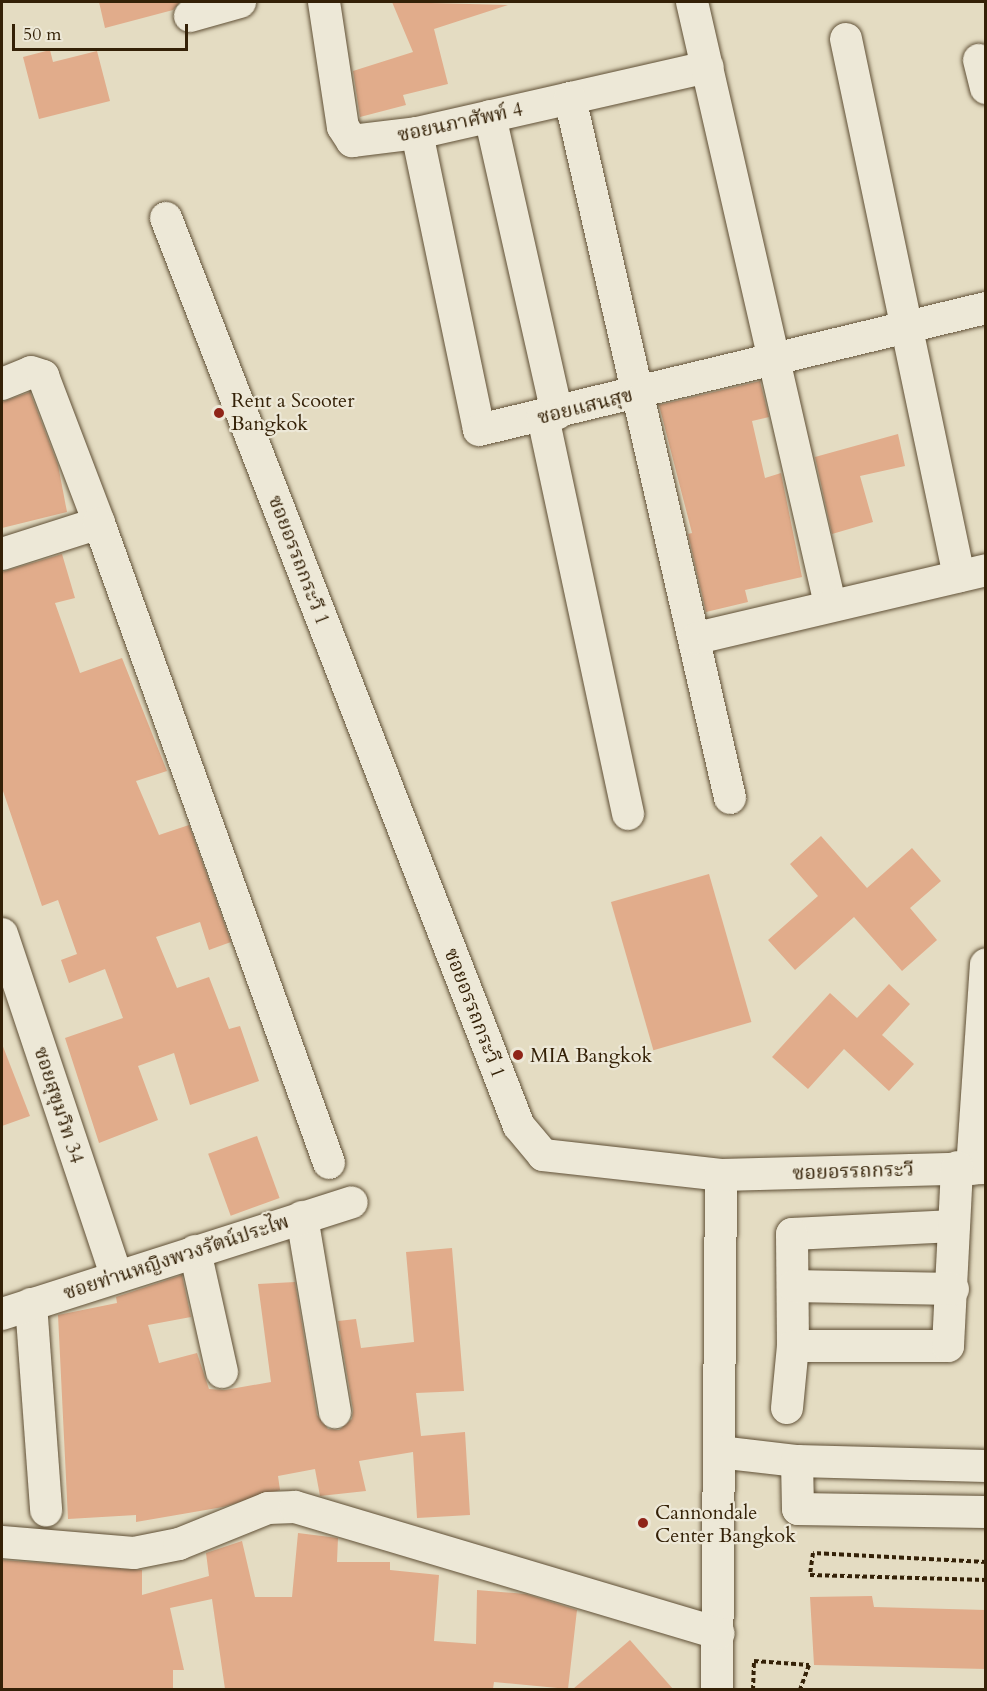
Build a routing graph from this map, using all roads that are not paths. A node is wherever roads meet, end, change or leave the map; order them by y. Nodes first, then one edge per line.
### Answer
1 (240, 2) edge
2 (324, 2) edge
3 (701, 4) edge
4 (190, 16) dead end
5 (846, 39) dead end
6 (708, 66) junction
7 (570, 98) junction
8 (490, 116) junction
9 (417, 133) junction
10 (166, 218) dead end
11 (986, 308) edge
12 (910, 330) junction
13 (772, 363) junction
14 (2, 384) edge
15 (634, 393) junction
16 (550, 416) junction
17 (99, 523) junction
18 (2, 555) edge
19 (972, 573) edge
20 (830, 604) junction
21 (697, 638) junction
22 (730, 798) dead end
23 (628, 814) dead end
24 (2, 934) edge
25 (986, 964) edge
26 (329, 1163) dead end
27 (971, 1168) edge
28 (721, 1175) junction
29 (352, 1202) dead end
30 (302, 1217) junction
31 (954, 1226) junction
32 (195, 1251) junction
33 (116, 1275) junction
34 (794, 1286) junction
35 (953, 1289) junction
36 (31, 1304) junction
37 (2, 1314) edge
38 (794, 1346) junction
39 (222, 1372) dead end
40 (788, 1408) dead end
41 (335, 1412) dead end
42 (719, 1452) junction
43 (797, 1461) junction
44 (986, 1466) edge
45 (46, 1510) dead end
46 (986, 1512) edge
47 (2, 1542) edge
48 (719, 1633) junction
49 (717, 1689) edge

1 - 4 street
2 - 9 street, ซอยนภาศัพท์ 4
3 - 6 street
5 - 12 street
6 - 7 street, ซอยนภาศัพท์ 4
6 - 13 street
7 - 8 street, ซอยนภาศัพท์ 4
7 - 15 street
8 - 9 street, ซอยนภาศัพท์ 4
8 - 16 street
9 - 16 street, ซอยแสนสุข
10 - 28 street, ซอยอรรถกระวี 1
11 - 12 street, ซอยแสนสุข
12 - 13 street, ซอยแสนสุข
12 - 19 street
13 - 15 street, ซอยแสนสุข
13 - 20 street
14 - 17 street
15 - 16 street, ซอยแสนสุข
15 - 21 street
16 - 23 street
17 - 18 street
17 - 26 street
19 - 20 street
20 - 21 street
21 - 22 street
24 - 33 street, ซอยสุขุมวิท 34
25 - 27 street
27 - 28 street, ซอยอรรถกระวี
27 - 31 street
28 - 42 street
29 - 30 street, ซอยท่านหญิงพวงรัตน์ประไพ
30 - 32 street, ซอยท่านหญิงพวงรัตน์ประไพ
30 - 41 street
31 - 34 street
31 - 35 street
32 - 33 street, ซอยท่านหญิงพวงรัตน์ประไพ
32 - 39 street
33 - 36 street, ซอยท่านหญิงพวงรัตน์ประไพ
34 - 35 street
34 - 38 street
35 - 38 street
36 - 37 street, ซอยท่านหญิงพวงรัตน์ประไพ
36 - 45 street
38 - 40 street
42 - 43 street
42 - 48 street
43 - 44 street
43 - 46 street
47 - 48 street
48 - 49 street

